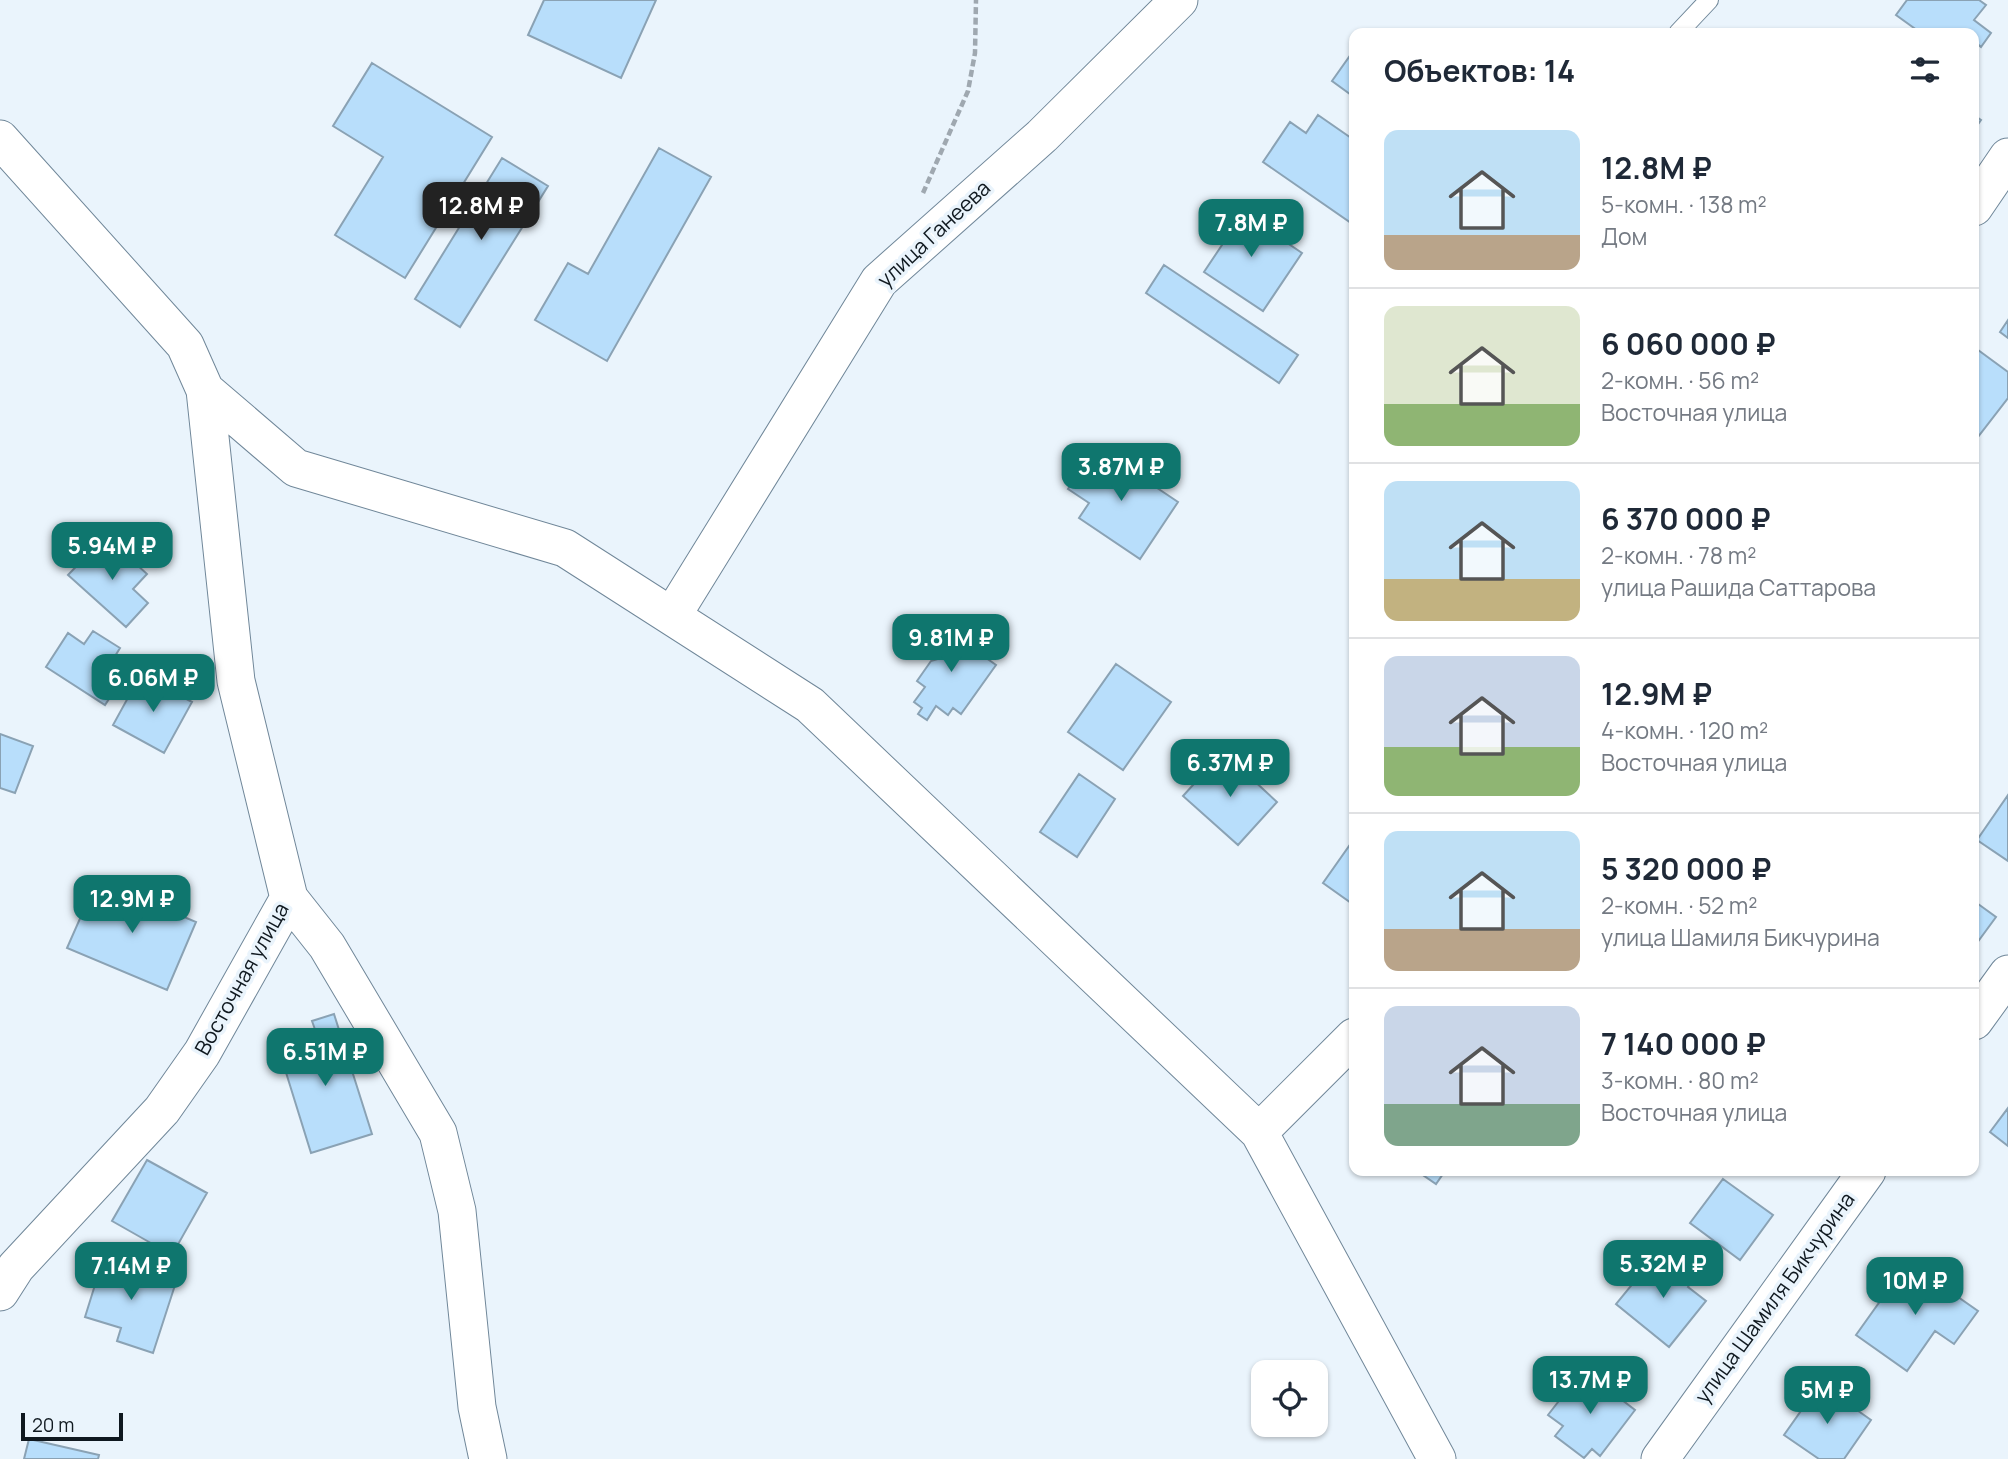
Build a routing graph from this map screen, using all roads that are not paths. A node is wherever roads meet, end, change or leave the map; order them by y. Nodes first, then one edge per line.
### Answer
1 (1179, 0) edge
2 (1709, 0) edge
3 (1683, 28) edge
4 (0, 139) edge
5 (2008, 157) edge
6 (1979, 200) edge
7 (205, 390) junction
8 (672, 616) junction
9 (289, 898) junction
10 (2008, 974) edge
11 (1979, 1014) edge
12 (1349, 1042) edge
13 (1259, 1132) junction
14 (1863, 1176) edge
15 (0, 1292) edge
16 (488, 1459) edge
17 (1437, 1459) edge
18 (1660, 1459) edge

1 - 8 street, улица Ганеева
2 - 3 lane
4 - 7 street
5 - 6 street
7 - 8 street
7 - 9 street, Восточная улица
8 - 13 street
9 - 15 street, Восточная улица
9 - 16 street
10 - 11 street
12 - 13 street
13 - 17 street
14 - 18 street, улица Шамиля Бикчурина

